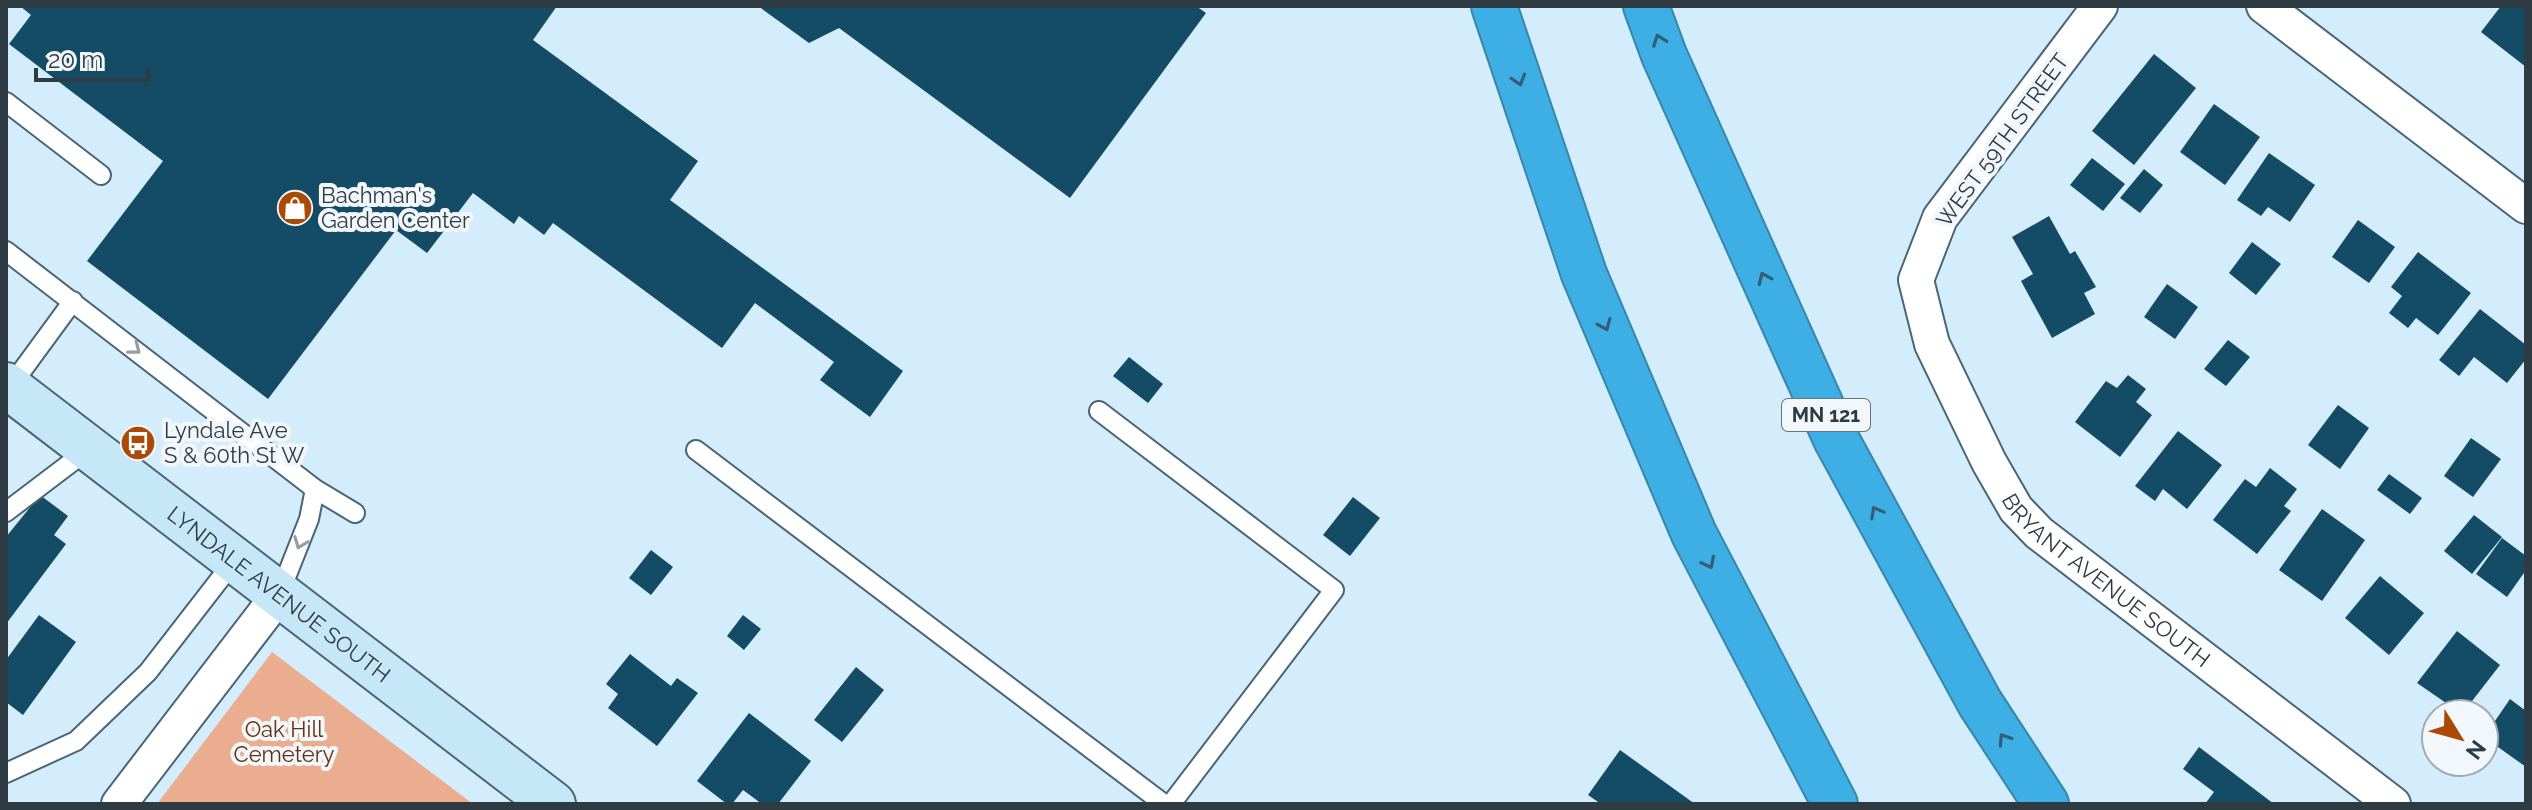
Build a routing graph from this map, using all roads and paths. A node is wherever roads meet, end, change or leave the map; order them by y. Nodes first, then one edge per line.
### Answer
1 (1494, 6) edge
2 (1646, 6) edge
3 (2100, 6) edge
4 (2264, 6) edge
5 (6, 102) edge
6 (101, 175) dead end
7 (2526, 206) edge
8 (6, 251) edge
9 (1916, 280) joint
10 (73, 301) junction
11 (8, 386) edge
12 (1099, 411) dead end
13 (89, 449) junction
14 (696, 450) dead end
15 (315, 489) junction
16 (6, 512) edge
17 (355, 513) dead end
18 (234, 561) junction
19 (279, 595) junction
20 (6, 773) edge
21 (119, 804) edge
22 (553, 804) edge
23 (1164, 804) edge
24 (1171, 804) edge
25 (1835, 804) edge
26 (2046, 804) edge
27 (2393, 804) edge

1 -> 25 highway
26 -> 2 highway, MN 121
3 - 9 street, WEST 59TH STREET
4 - 7 street
5 - 6 lane
8 - 10 lane
9 - 27 street, BRYANT AVENUE SOUTH
10 - 11 lane
10 -> 15 lane
11 - 13 main road, LYNDALE AVENUE SOUTH
12 - 24 lane
13 - 16 lane
13 - 18 main road, LYNDALE AVENUE SOUTH
14 - 23 lane
15 - 17 lane
15 -> 19 lane
18 - 19 main road, LYNDALE AVENUE SOUTH
18 - 20 lane
19 - 21 street
19 - 22 main road, LYNDALE AVENUE SOUTH

